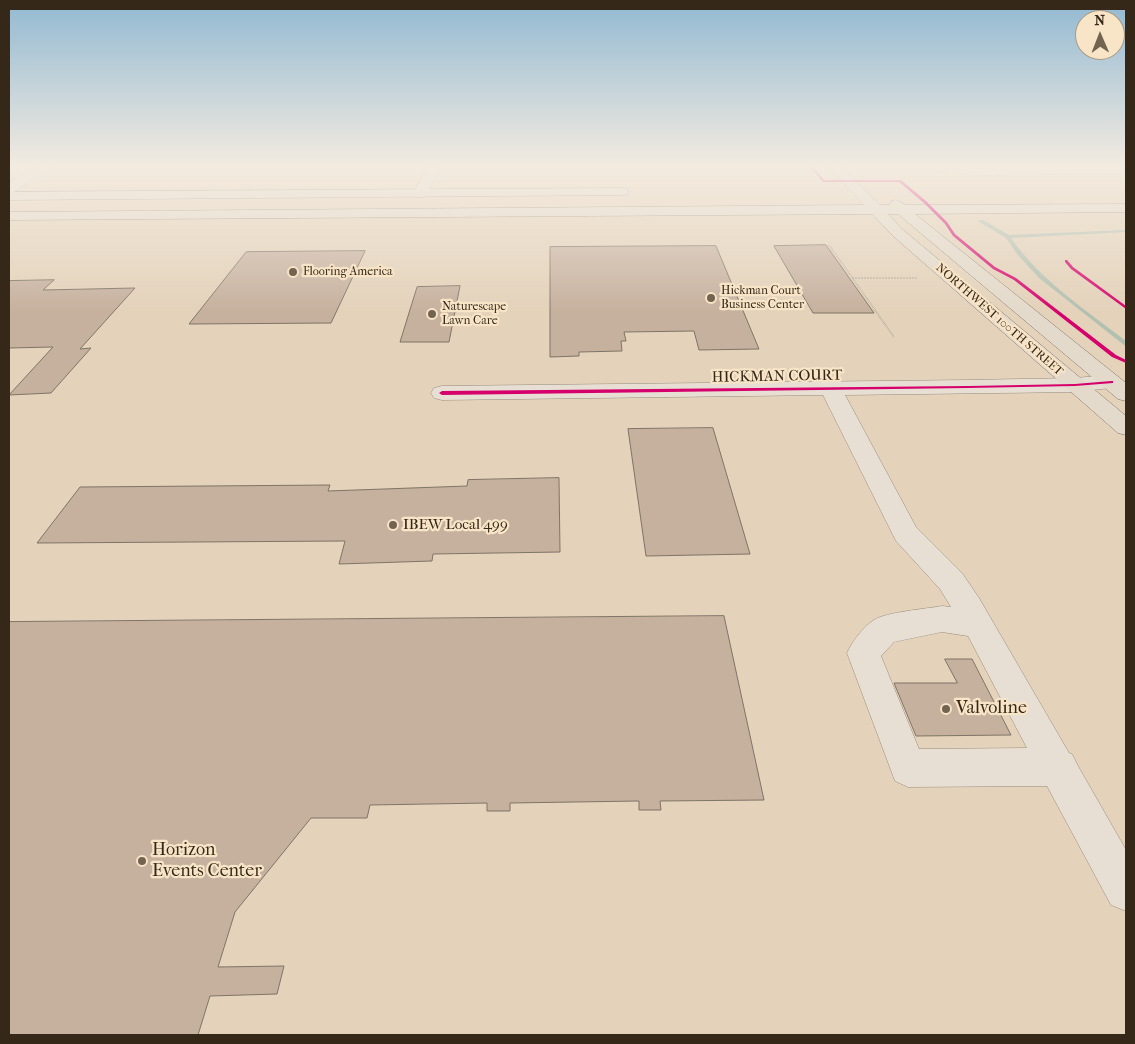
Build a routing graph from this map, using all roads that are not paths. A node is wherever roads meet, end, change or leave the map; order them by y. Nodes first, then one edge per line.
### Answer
1 (9, 216) edge
2 (49, 216) edge
3 (880, 216) edge
4 (909, 216) edge
5 (1075, 385) junction
6 (831, 388) junction
7 (1119, 388) edge
8 (442, 393) dead end
9 (1126, 428) edge
10 (978, 624) junction
11 (1059, 767) junction
12 (1123, 877) edge

1 - 2 main road
3 - 5 main road, NORTHWEST 100TH STREET
4 - 7 main road, NORTHWEST 100TH STREET
5 - 6 street, HICKMAN COURT
5 - 7 street, HICKMAN COURT
5 - 9 main road, NORTHWEST 100TH STREET
6 - 8 street, HICKMAN COURT
6 - 10 street
10 - 11 street
10 - 11 street
11 - 12 street

